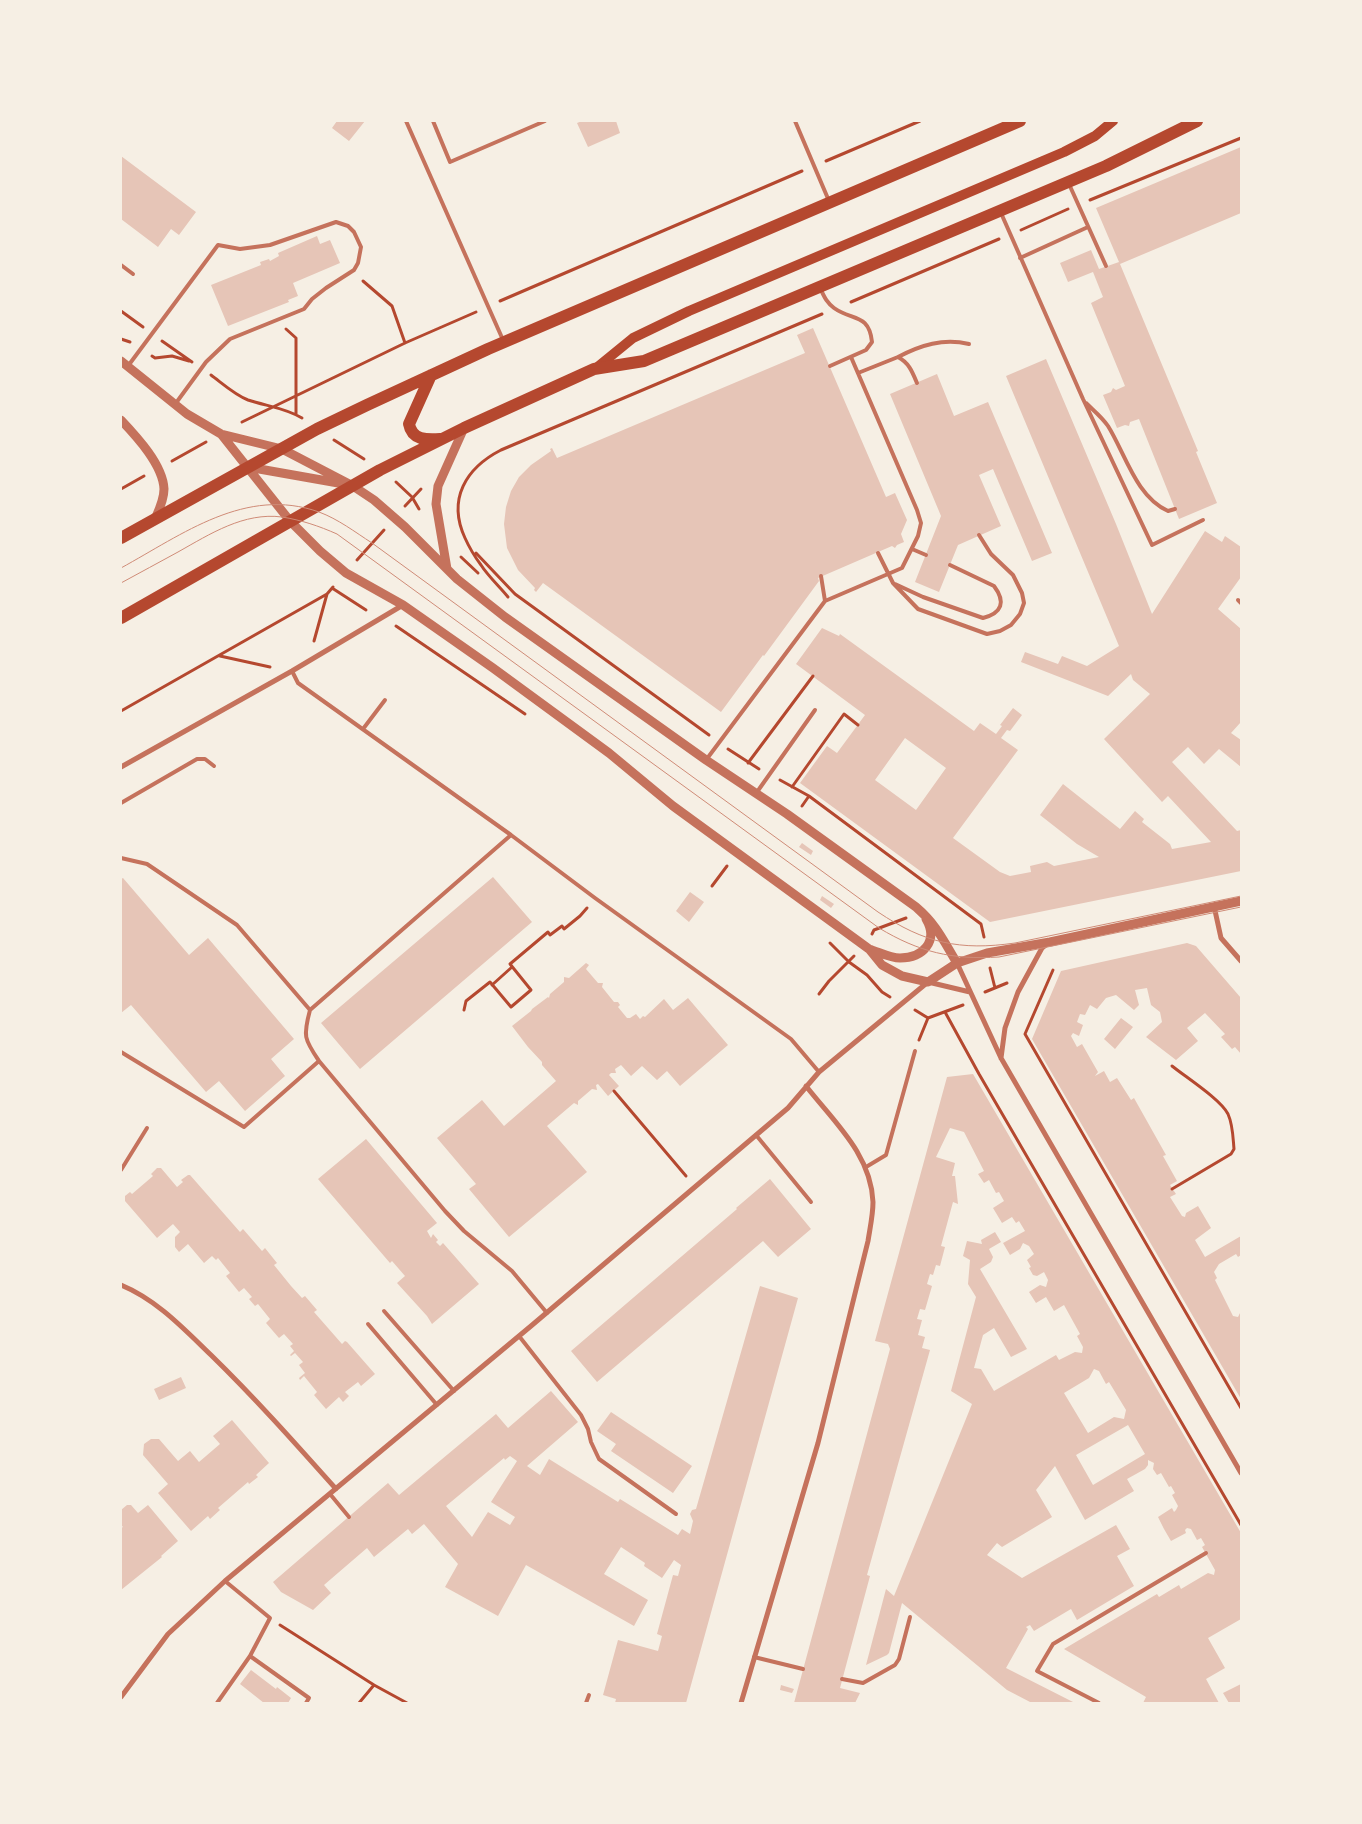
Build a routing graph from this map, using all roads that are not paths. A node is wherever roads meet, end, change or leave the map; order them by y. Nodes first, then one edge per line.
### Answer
1 (406, 121) edge
2 (433, 121) edge
3 (545, 121) edge
4 (795, 121) edge
5 (801, 121) edge
6 (1020, 121) edge
7 (1113, 121) edge
8 (1197, 121) edge
9 (797, 127) junction
10 (1069, 182) junction
11 (830, 204) junction
12 (1000, 211) junction
13 (1088, 227) junction
14 (1020, 258) junction
15 (121, 265) edge
16 (1106, 266) dead end
17 (133, 274) dead end
18 (820, 287) junction
19 (503, 342) junction
20 (969, 344) dead end
21 (851, 357) junction
22 (898, 357) junction
23 (125, 364) edge
24 (830, 366) dead end
25 (594, 369) junction
26 (858, 373) junction
27 (431, 375) junction
28 (917, 382) dead end
29 (1083, 399) junction
30 (175, 404) junction
31 (121, 420) edge
32 (464, 428) junction
33 (221, 434) junction
34 (442, 439) junction
35 (282, 449) junction
36 (248, 467) junction
37 (353, 486) junction
38 (1175, 509) dead end
39 (155, 519) junction
40 (1204, 520) dead end
41 (290, 521) junction
42 (980, 535) dead end
43 (121, 538) edge
44 (912, 549) junction
45 (878, 552) dead end
46 (926, 555) dead end
47 (950, 565) dead end
48 (447, 570) junction
49 (889, 575) junction
50 (822, 576) dead end
51 (893, 583) junction
52 (824, 602) junction
53 (403, 605) junction
54 (121, 618) edge
55 (292, 671) junction
56 (385, 700) dead end
57 (815, 710) dead end
58 (362, 729) junction
59 (706, 760) junction
60 (214, 766) dead end
61 (121, 767) edge
62 (756, 794) junction
63 (121, 803) edge
64 (511, 835) junction
65 (121, 858) edge
66 (1241, 901) edge
67 (1214, 906) junction
68 (922, 913) junction
69 (1050, 942) junction
70 (869, 949) junction
71 (1241, 961) edge
72 (957, 963) junction
73 (928, 982) junction
74 (970, 992) junction
75 (310, 1010) junction
76 (915, 1051) road end
77 (121, 1052) edge
78 (1001, 1058) junction
79 (319, 1061) junction
80 (819, 1072) junction
81 (806, 1086) junction
82 (147, 1128) dead end
83 (756, 1135) junction
84 (866, 1167) junction
85 (121, 1170) edge
86 (811, 1202) dead end
87 (121, 1285) edge
88 (384, 1310) dead end
89 (547, 1313) junction
90 (368, 1324) dead end
91 (519, 1336) junction
92 (454, 1391) junction
93 (437, 1405) junction
94 (1241, 1474) edge
95 (336, 1489) junction
96 (330, 1494) junction
97 (676, 1514) dead end
98 (349, 1517) dead end
99 (1206, 1554) dead end
100 (225, 1581) junction
101 (910, 1617) dead end
102 (250, 1656) junction
103 (754, 1656) junction
104 (803, 1669) dead end
105 (842, 1679) dead end
106 (589, 1695) dead end
107 (121, 1697) edge
108 (217, 1703) edge
109 (306, 1703) edge
110 (586, 1703) edge
111 (741, 1703) edge
112 (1099, 1703) edge

1 - 19 lane
2 - 3 lane
4 - 9 lane
5 - 9 lane
6 - 11 main road
7 - 25 main road
8 - 10 main road
9 - 11 lane
10 - 12 main road
10 - 13 lane
11 - 19 main road
12 - 14 lane
12 - 18 main road
13 - 14 lane
13 - 16 lane
14 - 29 lane
15 - 17 lane
18 - 21 lane
18 - 25 main road
19 - 27 main road
20 - 22 lane
21 - 24 lane
21 - 26 lane
22 - 26 lane
22 - 28 lane
23 - 30 street
23 - 30 lane
25 - 32 main road
26 - 44 lane
27 - 34 main road
27 - 35 main road
29 - 38 lane
29 - 40 lane
30 - 33 street
31 - 39 street
32 - 34 main road
32 - 48 street
33 - 35 street
33 - 36 street
34 - 37 main road
35 - 36 main road
35 - 37 street
36 - 37 street
36 - 39 main road
36 - 41 street
37 - 41 main road
37 - 48 street
39 - 43 main road
41 - 53 street
41 - 54 main road
42 - 51 lane
44 - 46 lane
44 - 49 lane
45 - 49 lane
47 - 51 lane
48 - 59 street
49 - 51 lane
49 - 52 lane
50 - 52 lane
52 - 59 lane
53 - 55 street
53 - 70 street
55 - 58 lane
55 - 61 street
56 - 58 lane
57 - 62 lane
58 - 64 lane
59 - 62 street
60 - 63 lane
62 - 68 street
64 - 75 lane
64 - 80 lane
65 - 75 lane
66 - 67 street
67 - 69 street
67 - 71 street
68 - 70 street
68 - 72 street
69 - 72 street
69 - 78 street
70 - 73 street
72 - 73 street
72 - 74 street
73 - 74 street
73 - 80 street
74 - 78 street
75 - 79 lane
76 - 84 lane
77 - 79 lane
78 - 94 street
79 - 89 lane
80 - 81 street
81 - 83 street
81 - 84 street
82 - 85 lane
83 - 86 lane
83 - 89 street
84 - 103 street
87 - 95 street
88 - 92 lane
89 - 91 street
90 - 93 lane
91 - 92 street
91 - 97 lane
92 - 93 street
93 - 95 street
95 - 96 street
96 - 98 lane
96 - 100 street
99 - 112 lane
100 - 102 lane
100 - 107 street
101 - 105 lane
102 - 108 lane
102 - 109 lane
103 - 104 lane
103 - 111 street
106 - 110 lane

